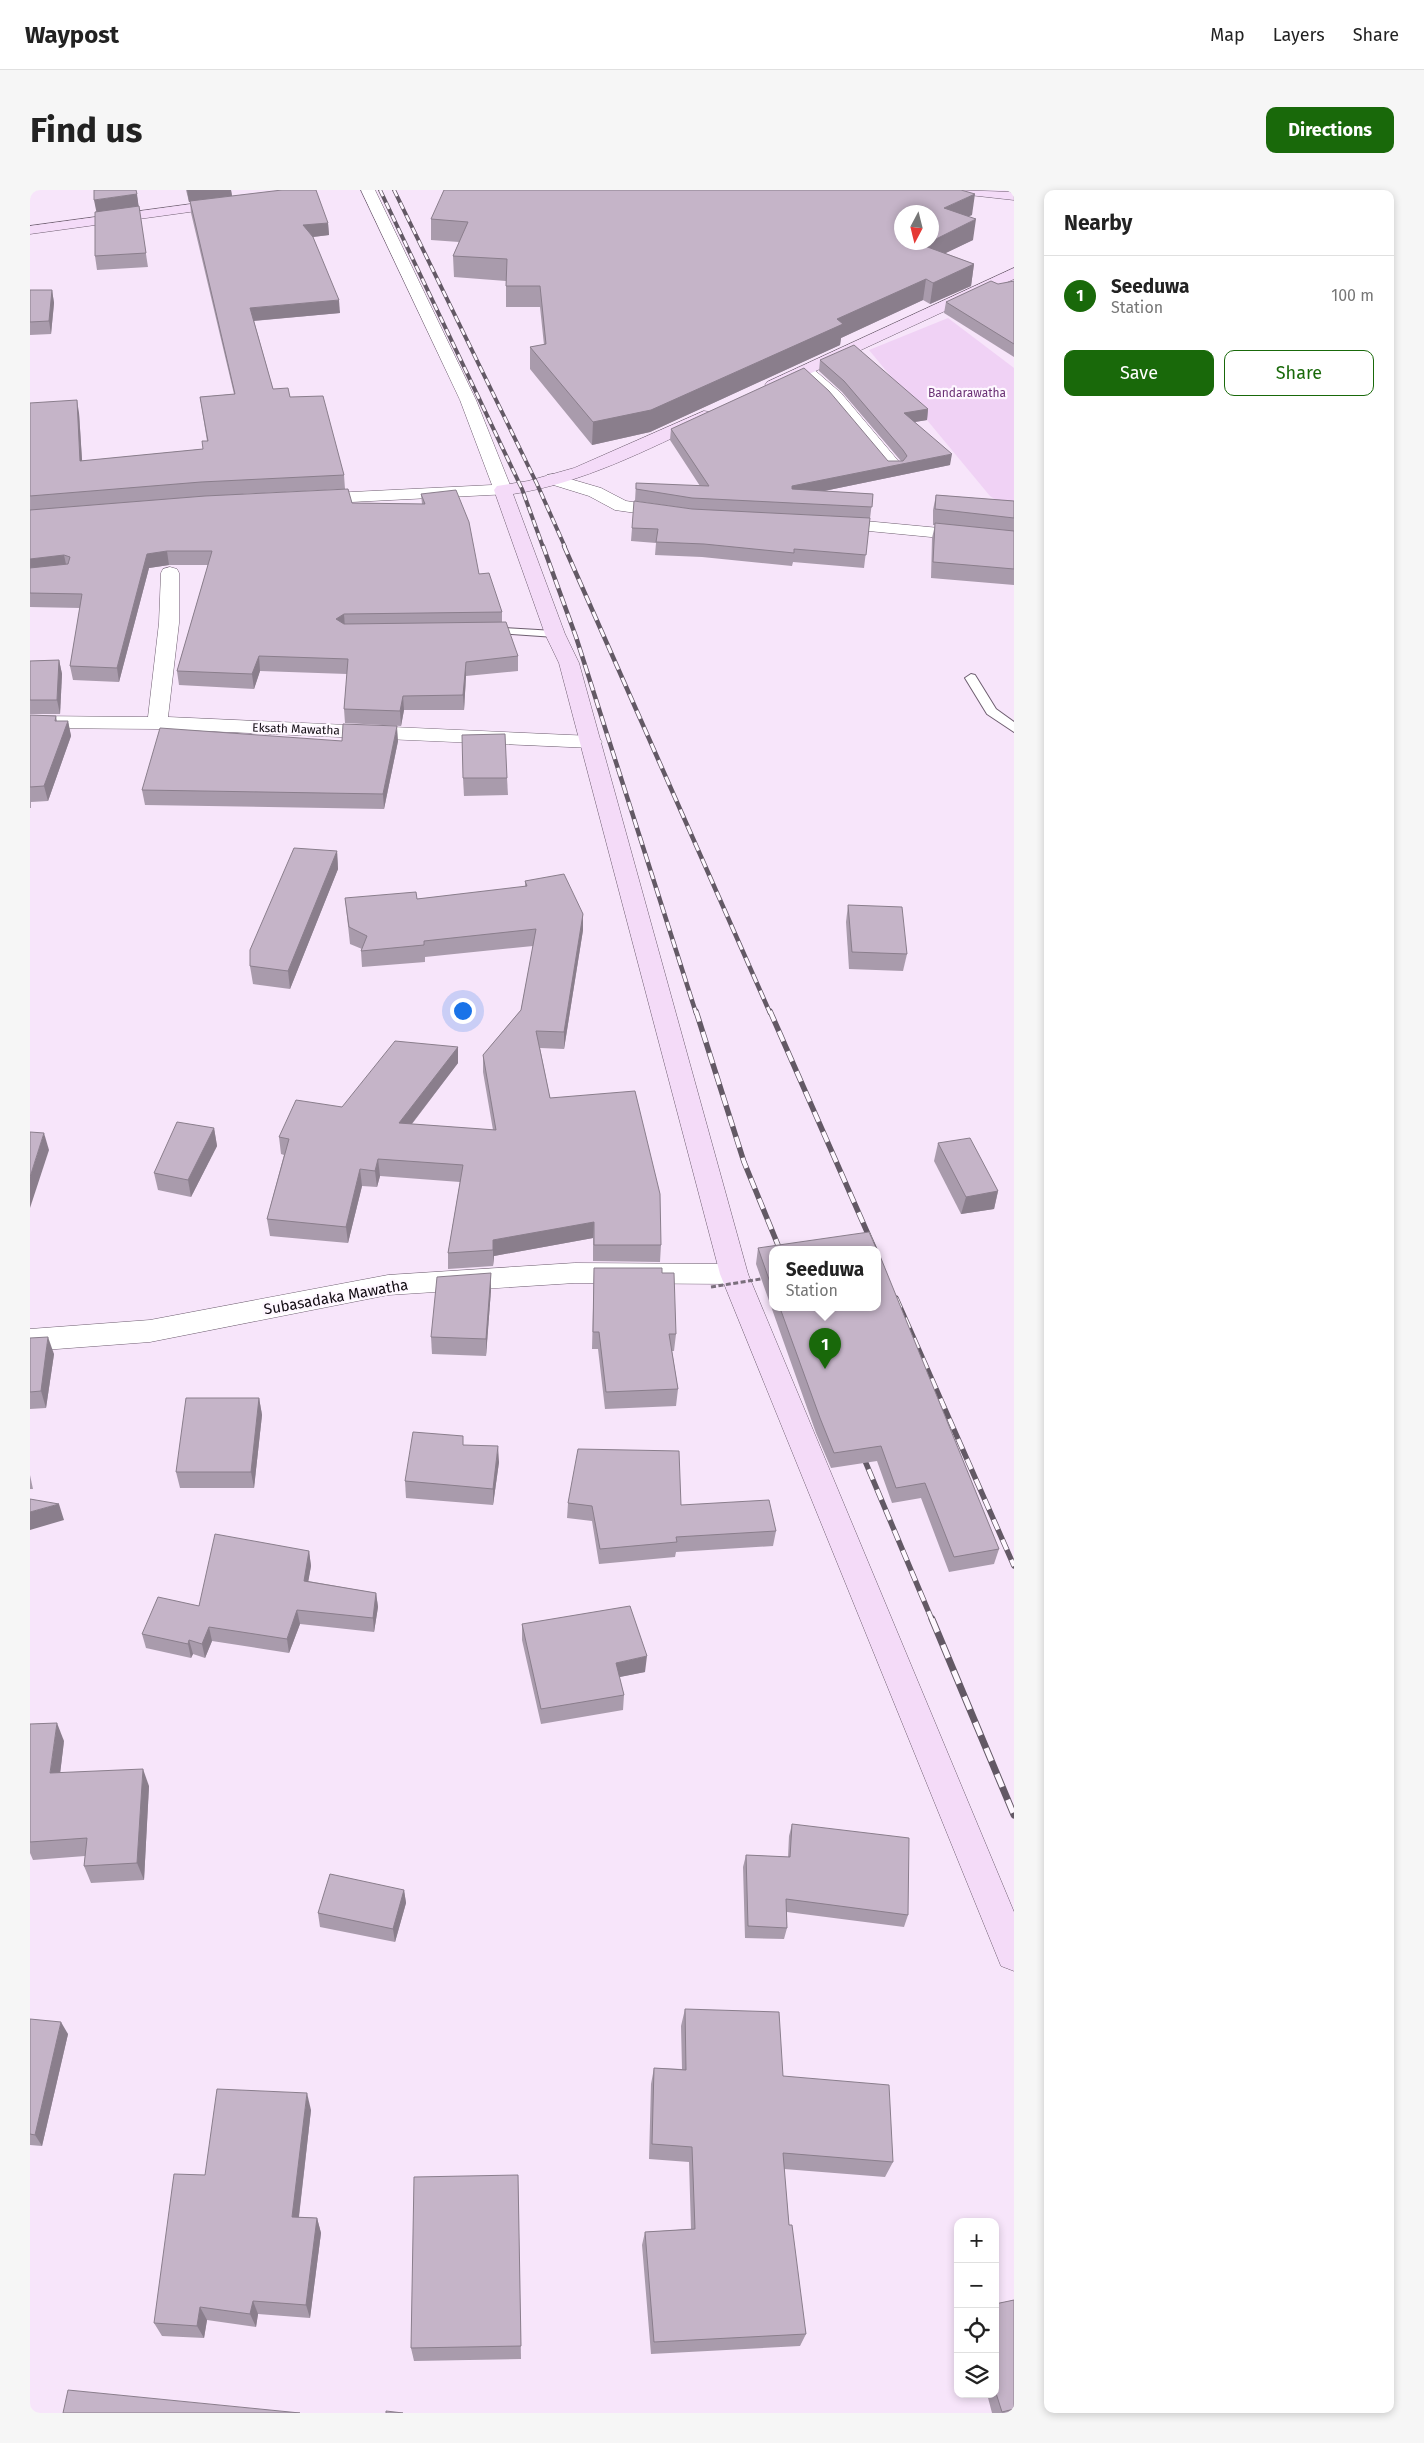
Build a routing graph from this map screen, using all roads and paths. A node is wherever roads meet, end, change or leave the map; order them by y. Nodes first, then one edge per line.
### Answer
1 (368, 190) edge
2 (960, 190) edge
3 (1014, 196) edge
4 (239, 201) edge
5 (30, 230) edge
6 (1012, 276) edge
7 (805, 370) junction
8 (761, 390) edge
9 (718, 410) edge
10 (894, 467) edge
11 (553, 479) junction
12 (503, 490) junction
13 (298, 500) edge
14 (691, 516) edge
15 (820, 523) edge
16 (1014, 540) edge
17 (170, 573) dead end
18 (477, 630) edge
19 (555, 634) junction
20 (971, 678) dead end
21 (30, 722) edge
22 (157, 723) junction
23 (1014, 728) edge
24 (592, 742) junction
25 (734, 1274) junction
26 (761, 1279) edge
27 (710, 1287) dead end
28 (30, 1340) edge
29 (1014, 1954) edge

1 - 12 street
2 - 3 street
4 - 5 street
6 - 7 street
7 - 8 street
7 - 10 street
9 - 11 street
11 - 12 street
11 - 14 street
12 - 13 street
12 - 19 street
15 - 16 street
17 - 22 street
18 - 19 lane
19 - 24 street
20 - 23 lane
21 - 22 street, Eksath Mawatha
22 - 24 street, Eksath Mawatha
24 - 25 street
25 - 28 street, Subasadaka Mawatha
25 - 29 street
26 - 27 path, bridge

